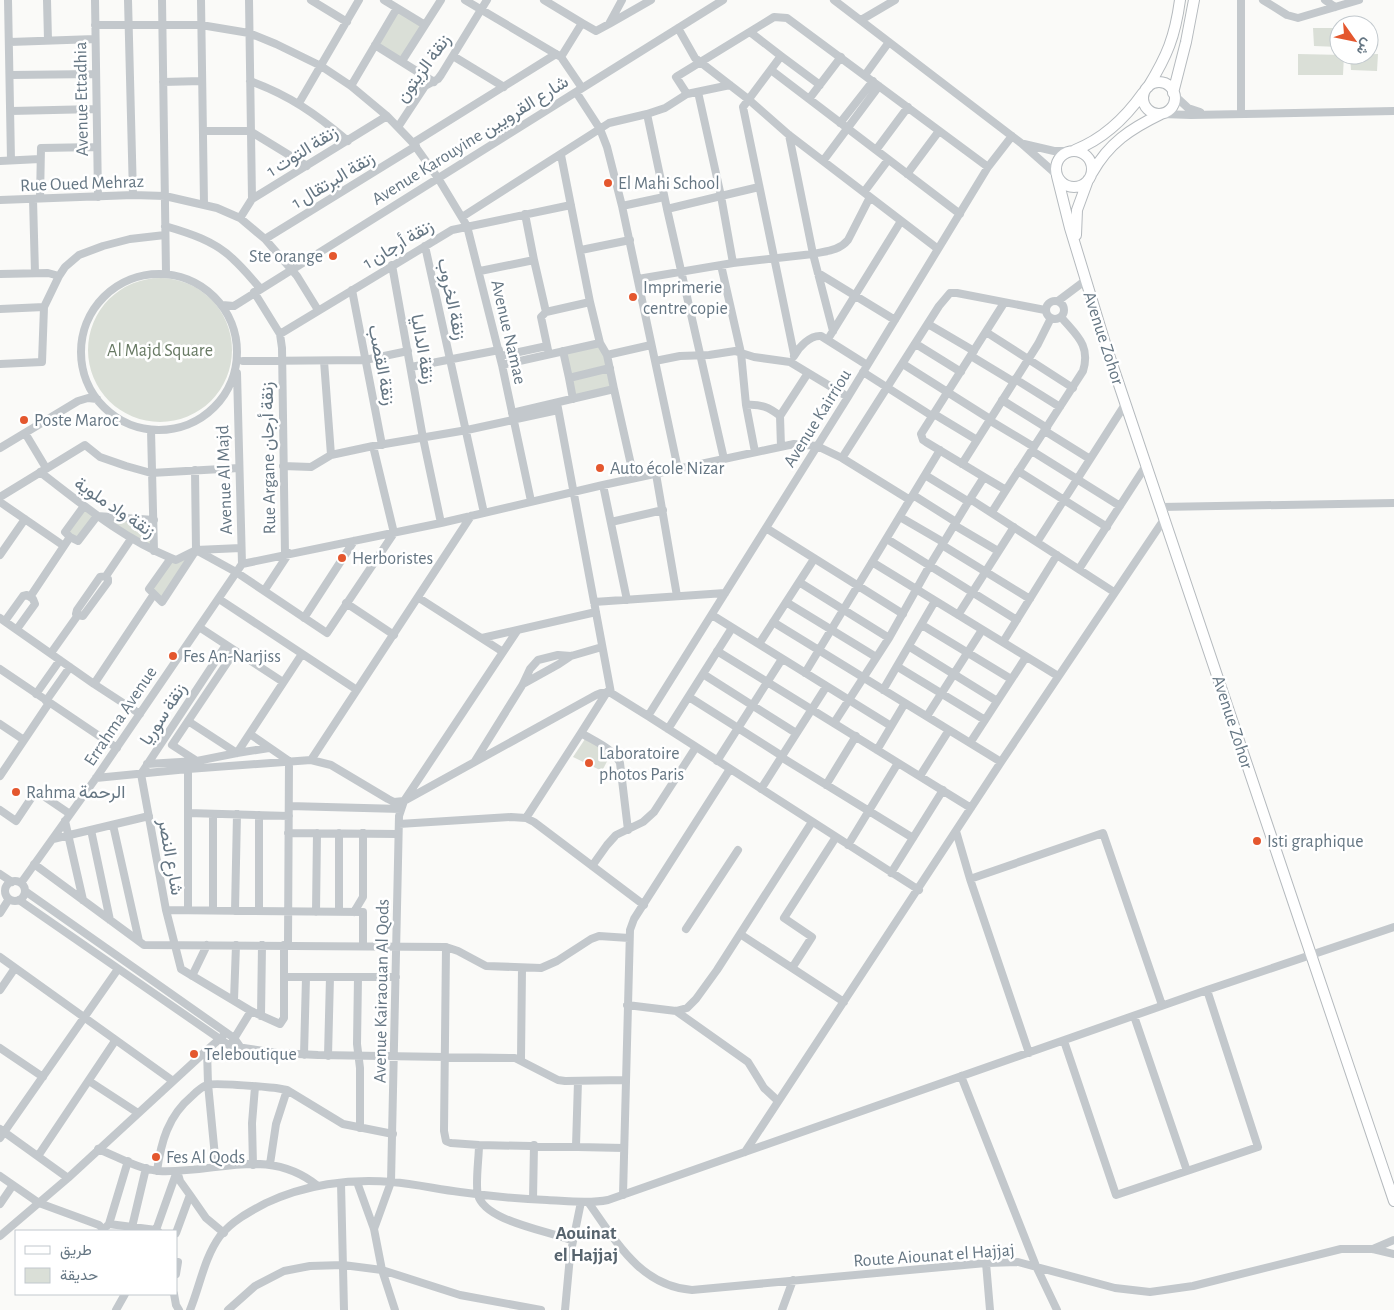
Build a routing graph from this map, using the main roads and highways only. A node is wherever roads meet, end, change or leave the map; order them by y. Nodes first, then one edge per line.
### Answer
1 (1180, 0) edge
2 (1194, 0) edge
3 (1146, 90) junction
4 (1174, 94) junction
5 (1161, 114) junction
6 (1072, 151) junction
7 (1057, 175) junction
8 (1089, 178) junction
9 (1076, 246) junction
10 (1394, 1199) edge

1 - 3 main road
2 - 4 main road
3 - 4 main road
3 - 5 main road
3 - 6 main road
4 - 5 main road
5 - 8 main road, Avenue Zohor
6 - 7 main road
6 - 8 main road
7 - 8 main road
7 - 9 main road, Avenue Zohor
8 - 9 main road, Avenue Zohor
9 - 10 main road, Avenue Zohor

